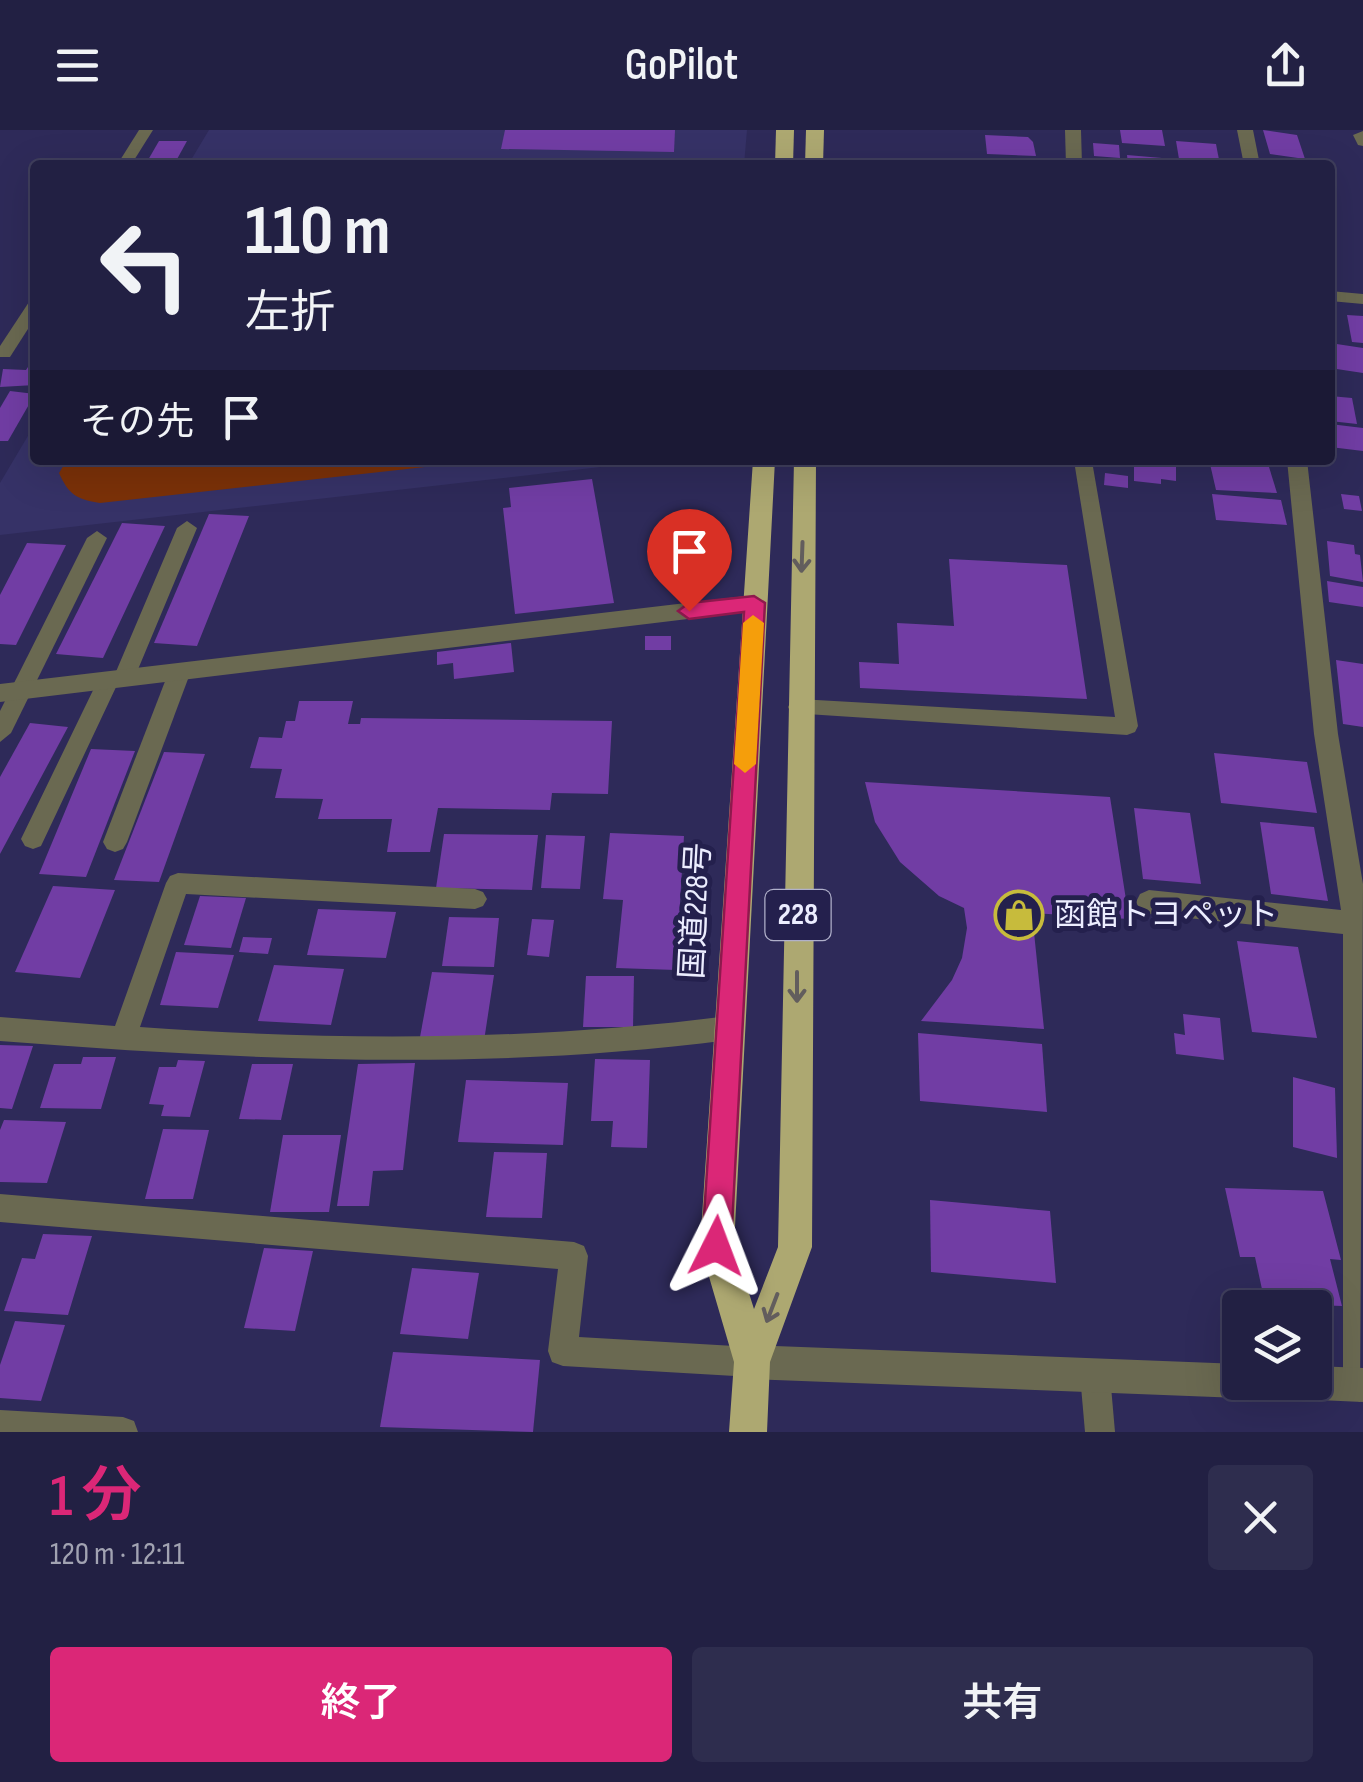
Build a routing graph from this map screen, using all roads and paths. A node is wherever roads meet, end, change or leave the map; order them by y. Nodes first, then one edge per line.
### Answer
1 (146, 130) edge
2 (785, 130) edge
3 (815, 130) edge
4 (1073, 130) edge
5 (1245, 130) edge
6 (127, 160) edge
7 (784, 160) edge
8 (814, 160) edge
9 (1074, 160) edge
10 (1251, 160) edge
11 (1335, 296) edge
12 (1363, 299) edge
13 (30, 313) edge
14 (4, 353) dead end
15 (764, 465) edge
16 (805, 465) edge
17 (1084, 465) edge
18 (1298, 465) edge
19 (187, 528) dead end
20 (97, 538) dead end
21 (754, 603) junction
22 (180, 672) junction
23 (116, 679) junction
24 (11, 692) edge
25 (800, 707) junction
26 (0, 733) edge
27 (33, 839) dead end
28 (115, 842) dead end
29 (475, 900) dead end
30 (1148, 902) dead end
31 (1360, 924) edge
32 (729, 1028) junction
33 (0, 1030) edge
34 (123, 1039) junction
35 (0, 1208) edge
36 (752, 1362) junction
37 (1095, 1375) junction
38 (1222, 1379) edge
39 (1332, 1384) edge
40 (1362, 1385) edge
41 (0, 1425) edge
42 (123, 1432) edge
43 (748, 1432) edge
44 (1100, 1432) edge

1 - 6 lane
2 - 7 highway
3 - 8 highway
4 - 9 street
5 - 10 street
11 - 12 street
13 - 14 lane
15 - 21 highway, 国道228号 / 228
16 -> 25 highway, 国道228号 / 228
17 - 25 lane
18 - 31 street
19 - 23 lane
20 - 24 lane
21 - 22 street
21 - 32 highway, 国道228号 / 228
22 - 23 street
22 - 28 lane
23 - 24 street
23 - 27 lane
24 - 26 lane
25 -> 36 highway, 国道228号 / 228
29 - 34 lane
30 - 31 street
31 - 40 street
32 - 34 lane
32 - 36 highway, 国道228号 / 228
33 - 34 lane
35 - 36 lane
36 - 37 street
36 - 43 highway, 国道228号 / 228
37 - 38 street
37 - 44 lane
39 - 40 street
41 - 42 lane

